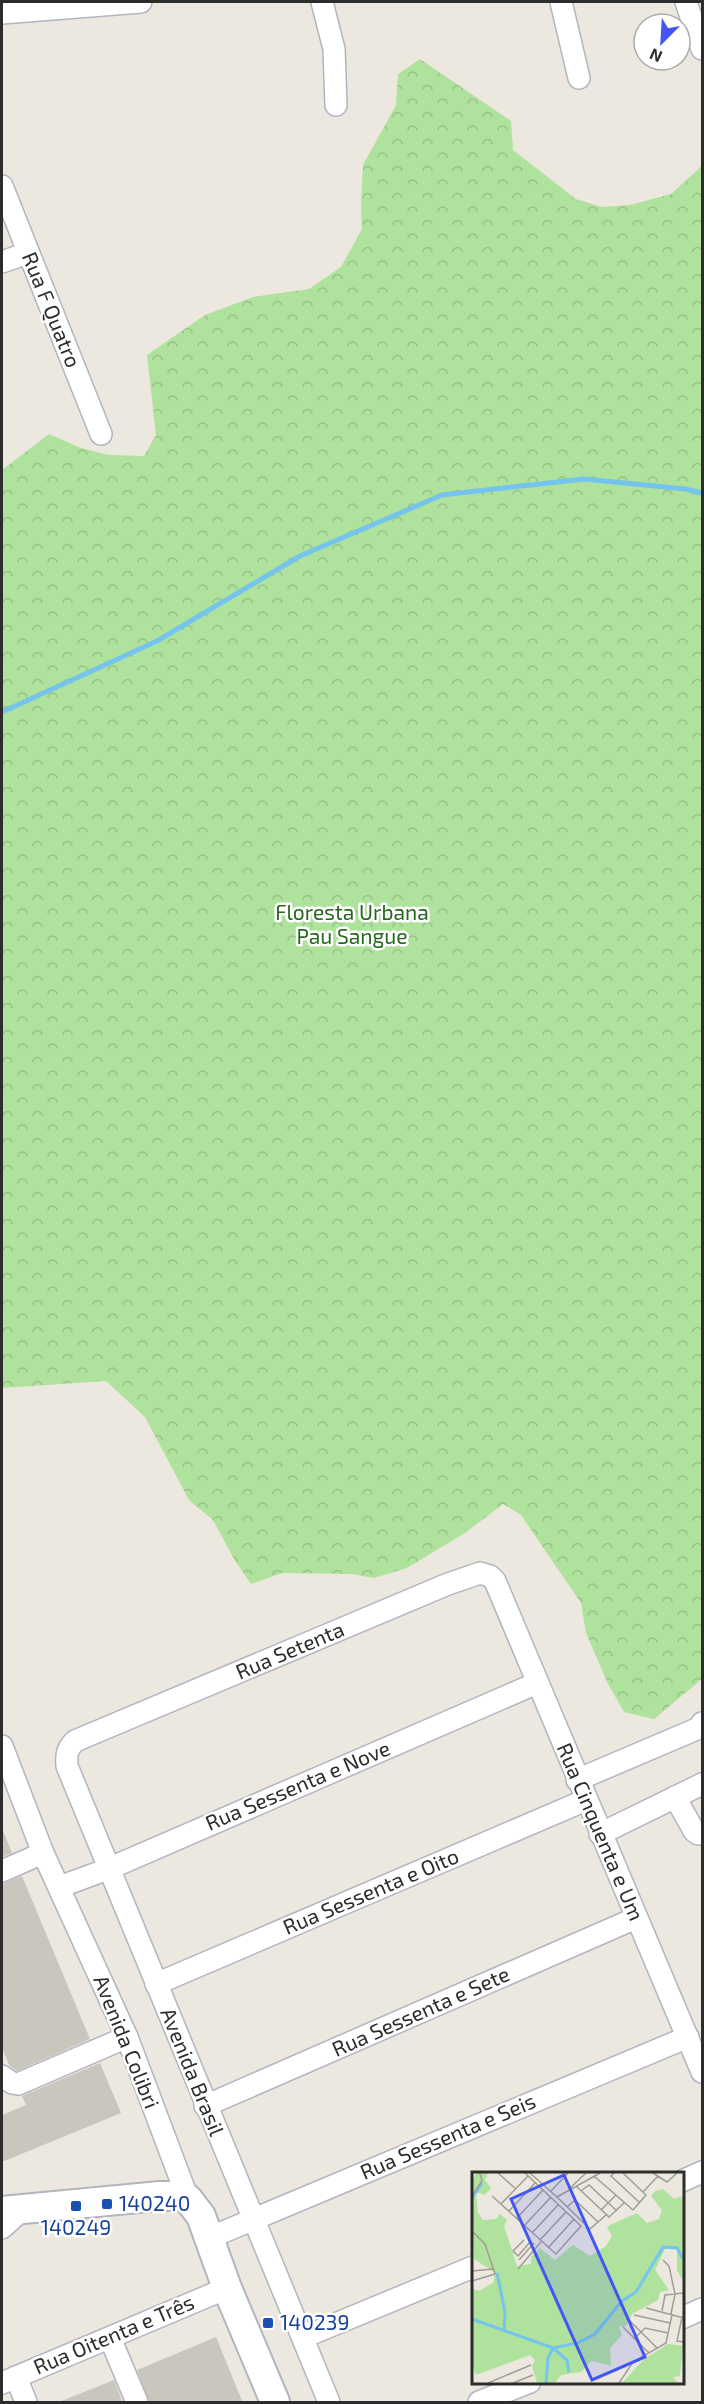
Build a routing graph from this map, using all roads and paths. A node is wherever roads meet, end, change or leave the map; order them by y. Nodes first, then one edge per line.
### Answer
1 (141, 2) edge
2 (322, 2) edge
3 (561, 2) edge
4 (686, 2) edge
5 (2, 13) edge
6 (702, 49) edge
7 (579, 78) dead end
8 (336, 105) dead end
9 (2, 186) edge
10 (28, 253) junction
11 (2, 262) edge
12 (101, 434) dead end
13 (499, 1590) joint
14 (537, 1683) junction
15 (702, 1711) edge
16 (702, 1722) edge
17 (75, 1741) joint
18 (2, 1746) edge
19 (577, 1780) junction
20 (702, 1784) edge
21 (675, 1797) junction
22 (586, 1800) junction
23 (702, 1833) edge
24 (600, 1834) junction
25 (43, 1853) junction
26 (108, 1869) junction
27 (2, 1871) edge
28 (59, 1887) junction
29 (636, 1918) junction
30 (156, 1984) junction
31 (127, 2037) junction
32 (688, 2037) junction
33 (702, 2072) edge
34 (2, 2076) edge
35 (205, 2106) junction
36 (702, 2172) edge
37 (683, 2180) edge
38 (12, 2210) edge
39 (199, 2218) junction
40 (252, 2219) junction
41 (2, 2228) edge
42 (472, 2267) edge
43 (227, 2288) junction
44 (702, 2309) edge
45 (683, 2317) edge
46 (304, 2337) junction
47 (110, 2338) junction
48 (9, 2380) edge
49 (528, 2383) edge
50 (26, 2403) edge
51 (137, 2403) edge
52 (275, 2403) edge
53 (329, 2403) edge
54 (479, 2403) edge

1 - 5 street
2 - 8 street
3 - 7 street
4 - 6 street
9 - 10 street, Rua F Quatro
10 - 11 street
10 - 12 street, Rua F Quatro
13 - 14 street, Rua Cinquenta e Um
13 - 17 street, Rua Setenta
14 - 19 street, Rua Cinquenta e Um
14 - 26 street, Rua Sessenta e Nove
15 - 16 street
16 - 19 street
17 - 26 street, Avenida Brasil
18 - 25 street, Avenida Colibri
19 - 22 street, Rua Cinquenta e Um
20 - 21 street
21 - 23 street
21 - 24 street
22 - 24 street, Rua Cinquenta e Um
22 - 30 street, Rua Sessenta e Oito
24 - 29 street, Rua Cinquenta e Um
25 - 27 street
25 - 28 street, Avenida Colibri
26 - 28 street, Rua Sessenta e Nove
26 - 30 street, Avenida Brasil
28 - 31 street, Avenida Colibri
29 - 32 street, Rua Cinquenta e Um
29 - 35 street, Rua Sessenta e Sete
30 - 35 street, Avenida Brasil
31 - 34 street
31 - 39 street, Avenida Colibri
32 - 33 street, Rua Cinquenta e Um
32 - 40 street, Rua Sessenta e Seis
35 - 40 street, Avenida Brasil
36 - 37 street
38 - 39 main road
38 - 41 street
39 - 40 street, Rua Sessenta e Seis
39 - 43 main road, Avenida Colibri
40 - 46 street, Avenida Brasil
42 - 46 street
43 - 47 street, Rua Oitenta e Três
43 - 52 main road, Avenida Colibri
44 - 45 street
46 - 53 street, Avenida Brasil
47 - 48 street, Rua Oitenta e Três
47 - 51 street
48 - 50 street
49 - 54 street

